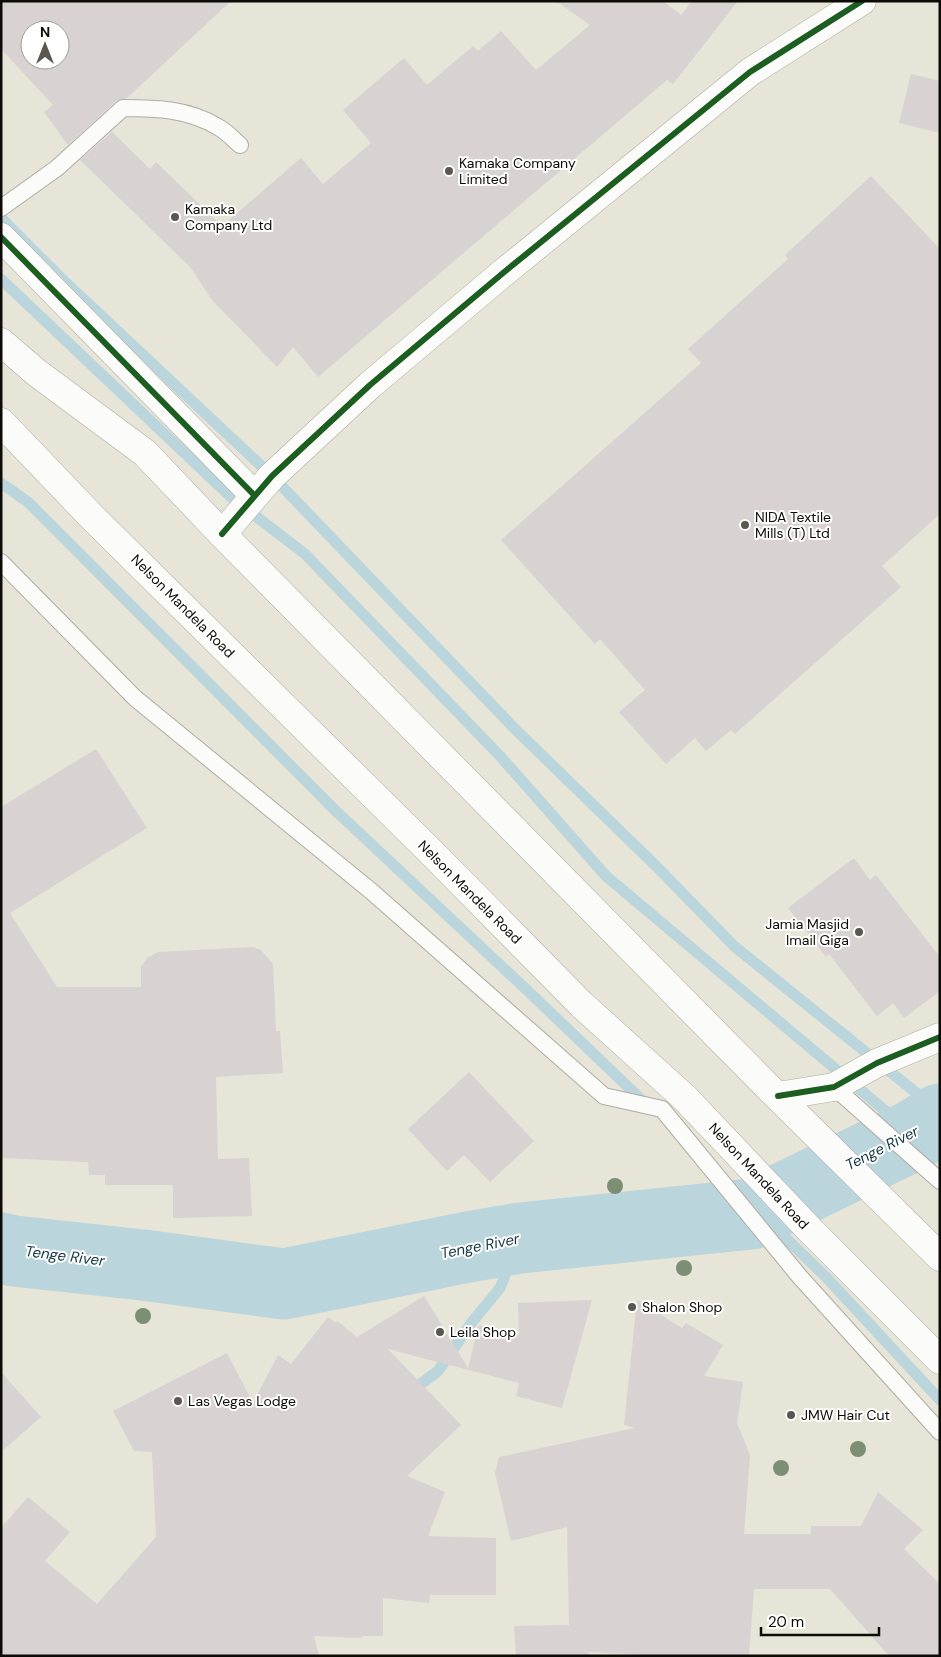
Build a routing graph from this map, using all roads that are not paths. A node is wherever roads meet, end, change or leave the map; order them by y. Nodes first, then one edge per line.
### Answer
1 (862, 1) edge
2 (240, 145) dead end
3 (1, 208) edge
4 (1, 237) edge
5 (1, 342) edge
6 (1, 422) edge
7 (254, 494) junction
8 (222, 534) junction
9 (1, 562) edge
10 (940, 1037) edge
11 (834, 1087) junction
12 (778, 1096) junction
13 (674, 1103) junction
14 (940, 1181) edge
15 (940, 1258) edge
16 (940, 1360) edge
17 (940, 1432) edge

1 - 7 main road
2 - 3 lane
4 - 7 main road
5 - 8 main road
6 - 13 main road, Nelson Mandela Road
7 - 8 main road
8 - 12 main road
9 - 13 lane
10 - 11 main road
11 - 12 main road
11 - 14 lane
12 - 15 main road
13 - 16 main road, Nelson Mandela Road
13 - 17 lane

